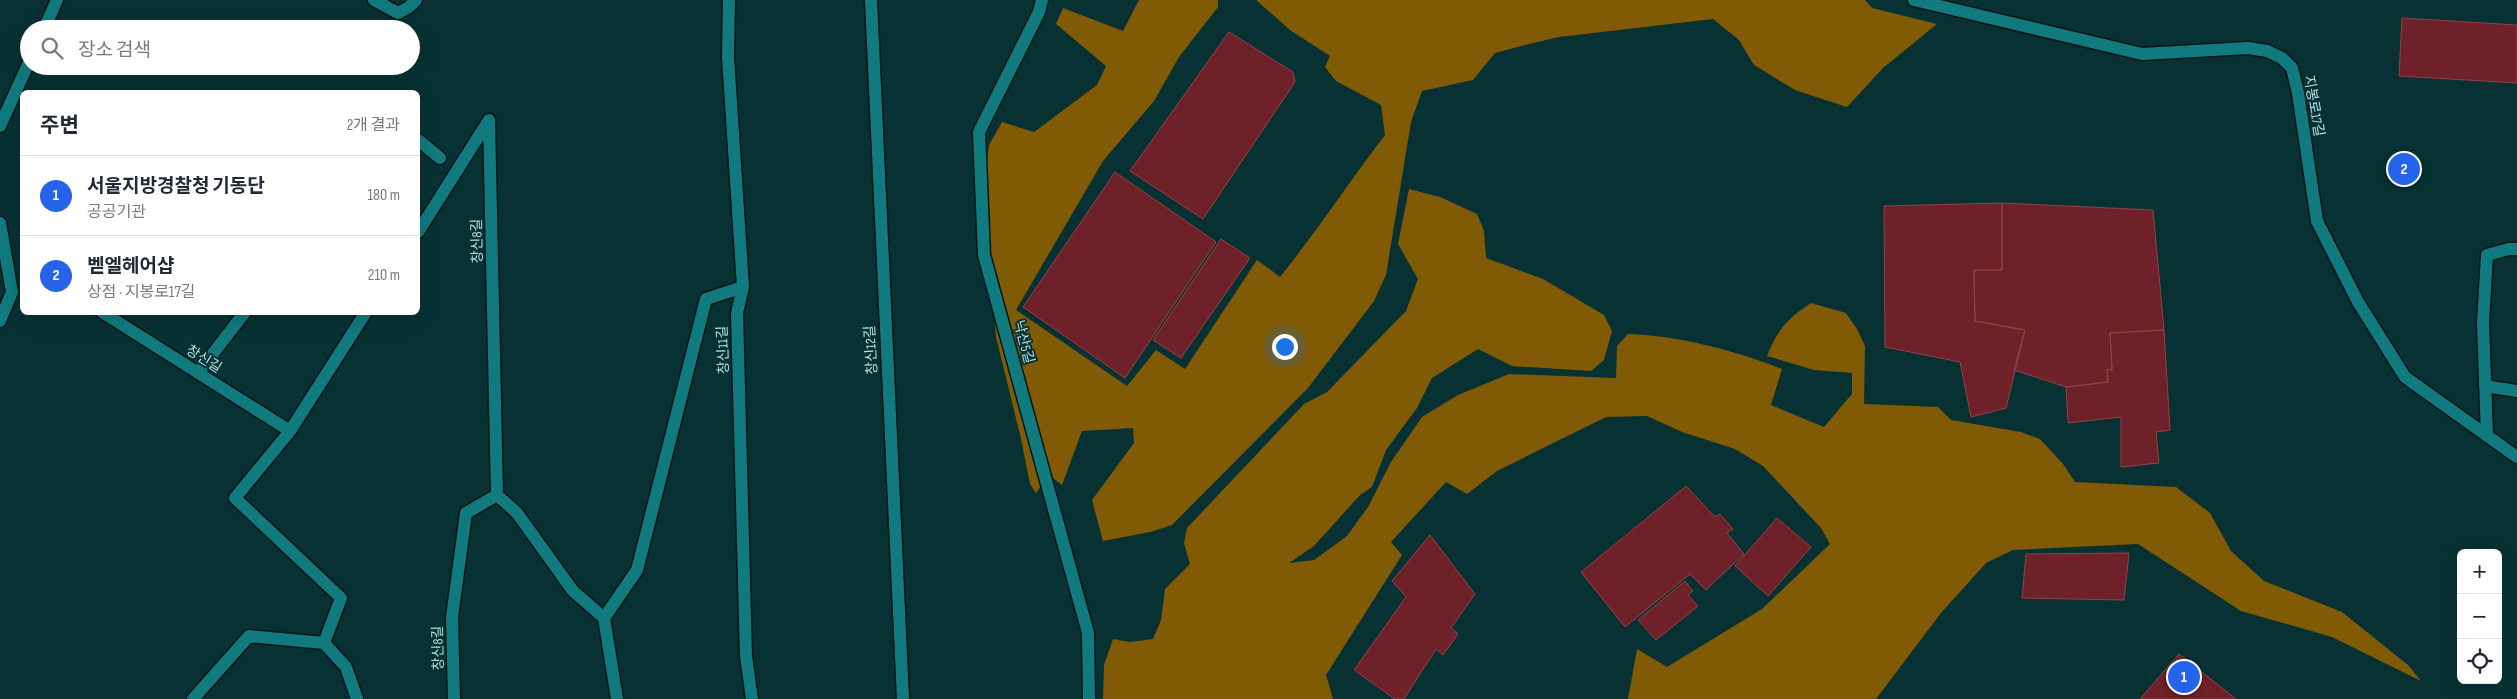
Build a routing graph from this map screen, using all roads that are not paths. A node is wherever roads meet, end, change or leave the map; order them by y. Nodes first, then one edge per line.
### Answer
1 (57, 0) edge
2 (374, 0) edge
3 (416, 0) edge
4 (729, 0) edge
5 (871, 0) edge
6 (1042, 0) edge
7 (1914, 0) edge
8 (48, 20) edge
9 (23, 75) edge
10 (0, 126) edge
11 (420, 142) edge
12 (440, 158) dead end
13 (0, 223) edge
14 (420, 229) edge
15 (2517, 249) edge
16 (743, 287) junction
17 (17, 291) edge
18 (107, 315) edge
19 (243, 315) edge
20 (364, 315) edge
21 (0, 321) edge
22 (198, 373) junction
23 (2485, 386) junction
24 (2517, 391) edge
25 (290, 431) junction
26 (2487, 436) junction
27 (2517, 457) edge
28 (496, 494) junction
29 (604, 618) junction
30 (324, 642) junction
31 (192, 699) edge
32 (357, 699) edge
33 (454, 699) edge
34 (617, 699) edge
35 (752, 699) edge
36 (903, 699) edge
37 (1089, 699) edge

1 - 8 street
2 - 3 street
4 - 16 street, 창신11길
5 - 36 street, 창신12길
6 - 37 street, 낙산5길
7 - 26 street, 지봉로17길
9 - 10 street
11 - 12 street
13 - 17 street
14 - 28 street, 창신8길
15 - 23 street
16 - 29 street
16 - 35 street, 창신11길
17 - 21 street
18 - 22 street, 창신길
19 - 22 street
20 - 25 street
22 - 25 street, 창신길
23 - 24 street
23 - 26 street
25 - 30 street
26 - 27 street, 지봉로17길
28 - 29 street
28 - 33 street, 창신8길
29 - 34 street
30 - 31 street
30 - 32 street

